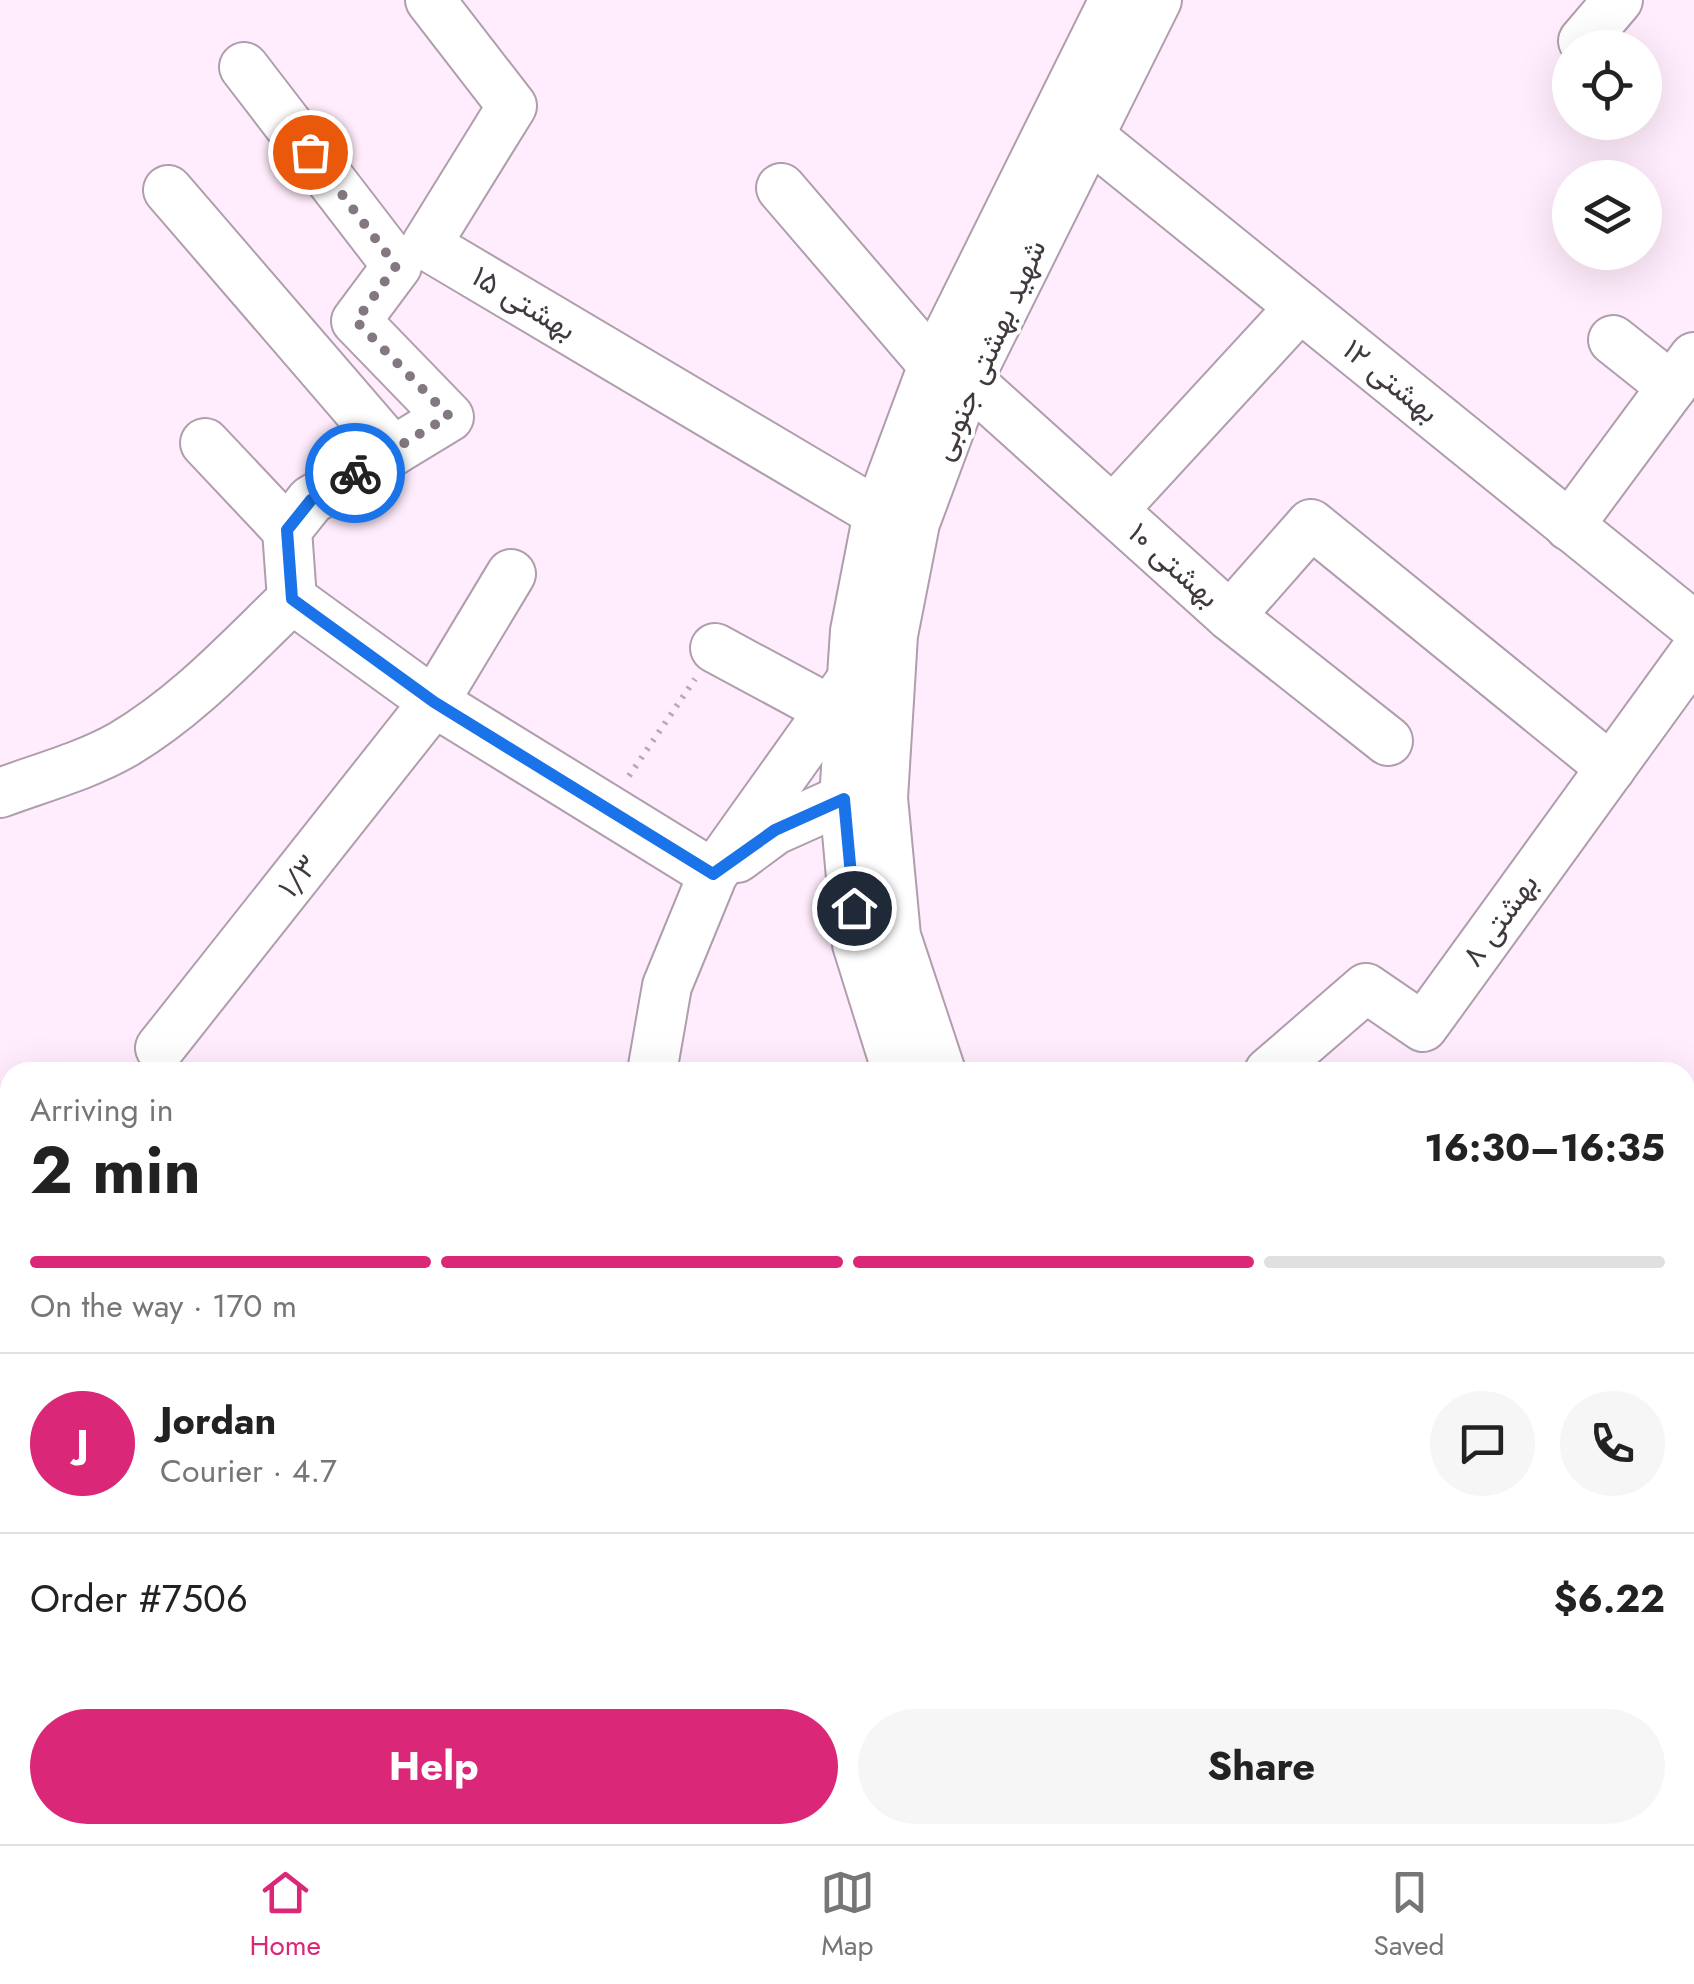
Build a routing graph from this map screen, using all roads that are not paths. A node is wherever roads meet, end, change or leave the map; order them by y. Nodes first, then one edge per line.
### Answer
1 (430, 0) edge
2 (1114, 0) edge
3 (1157, 0) edge
4 (1618, 0) edge
5 (1592, 30) edge
6 (244, 67) dead end
7 (1089, 136) junction
8 (781, 188) dead end
9 (168, 190) dead end
10 (1300, 307) junction
11 (1613, 340) dead end
12 (1683, 372) edge
13 (951, 373) junction
14 (205, 443) dead end
15 (394, 451) junction
16 (1113, 510) junction
17 (878, 512) junction
18 (1570, 526) junction
19 (287, 530) junction
20 (511, 574) dead end
21 (292, 599) junction
22 (1230, 616) junction
23 (1694, 626) edge
24 (715, 648) road end
25 (1694, 653) edge
26 (841, 695) junction
27 (434, 702) junction
28 (1388, 740) dead end
29 (1611, 768) junction
30 (0, 793) edge
31 (844, 799) junction
32 (713, 874) junction
33 (160, 1048) dead end
34 (654, 1062) edge
35 (893, 1062) edge
36 (937, 1062) edge
37 (1281, 1062) edge

1 - 17 street, بهشتی ۱۵
2 - 13 street, شهید بهشتی جنوبی
3 - 7 street, شهید بهشتی جنوبی
4 - 5 street
6 - 15 street
7 - 10 street, بهشتی ۱۲
7 - 13 street, شهید بهشتی جنوبی
8 - 13 street, بهشتی ۱۰
9 - 15 street
10 - 16 street
10 - 18 street, بهشتی ۱۲
11 - 12 street
12 - 18 street
13 - 16 street, بهشتی ۱۰
13 - 17 street, شهید بهشتی جنوبی
13 - 36 street, شهید بهشتی جنوبی
14 - 19 street
15 - 19 street
16 - 22 street, بهشتی ۱۰
17 - 26 street, شهید بهشتی جنوبی
18 - 23 street, بهشتی ۱۲
19 - 21 street
20 - 27 street, ۱/۳
21 - 27 street
21 - 30 street
22 - 28 street, بهشتی ۱۰
22 - 29 street
24 - 26 street
25 - 29 street, بهشتی ۸
26 - 31 street, شهید بهشتی جنوبی
26 - 32 street
27 - 32 street
27 - 33 street, ۱/۳
29 - 37 street, بهشتی ۸
31 - 32 street
31 - 35 street, شهید بهشتی جنوبی
32 - 34 street

